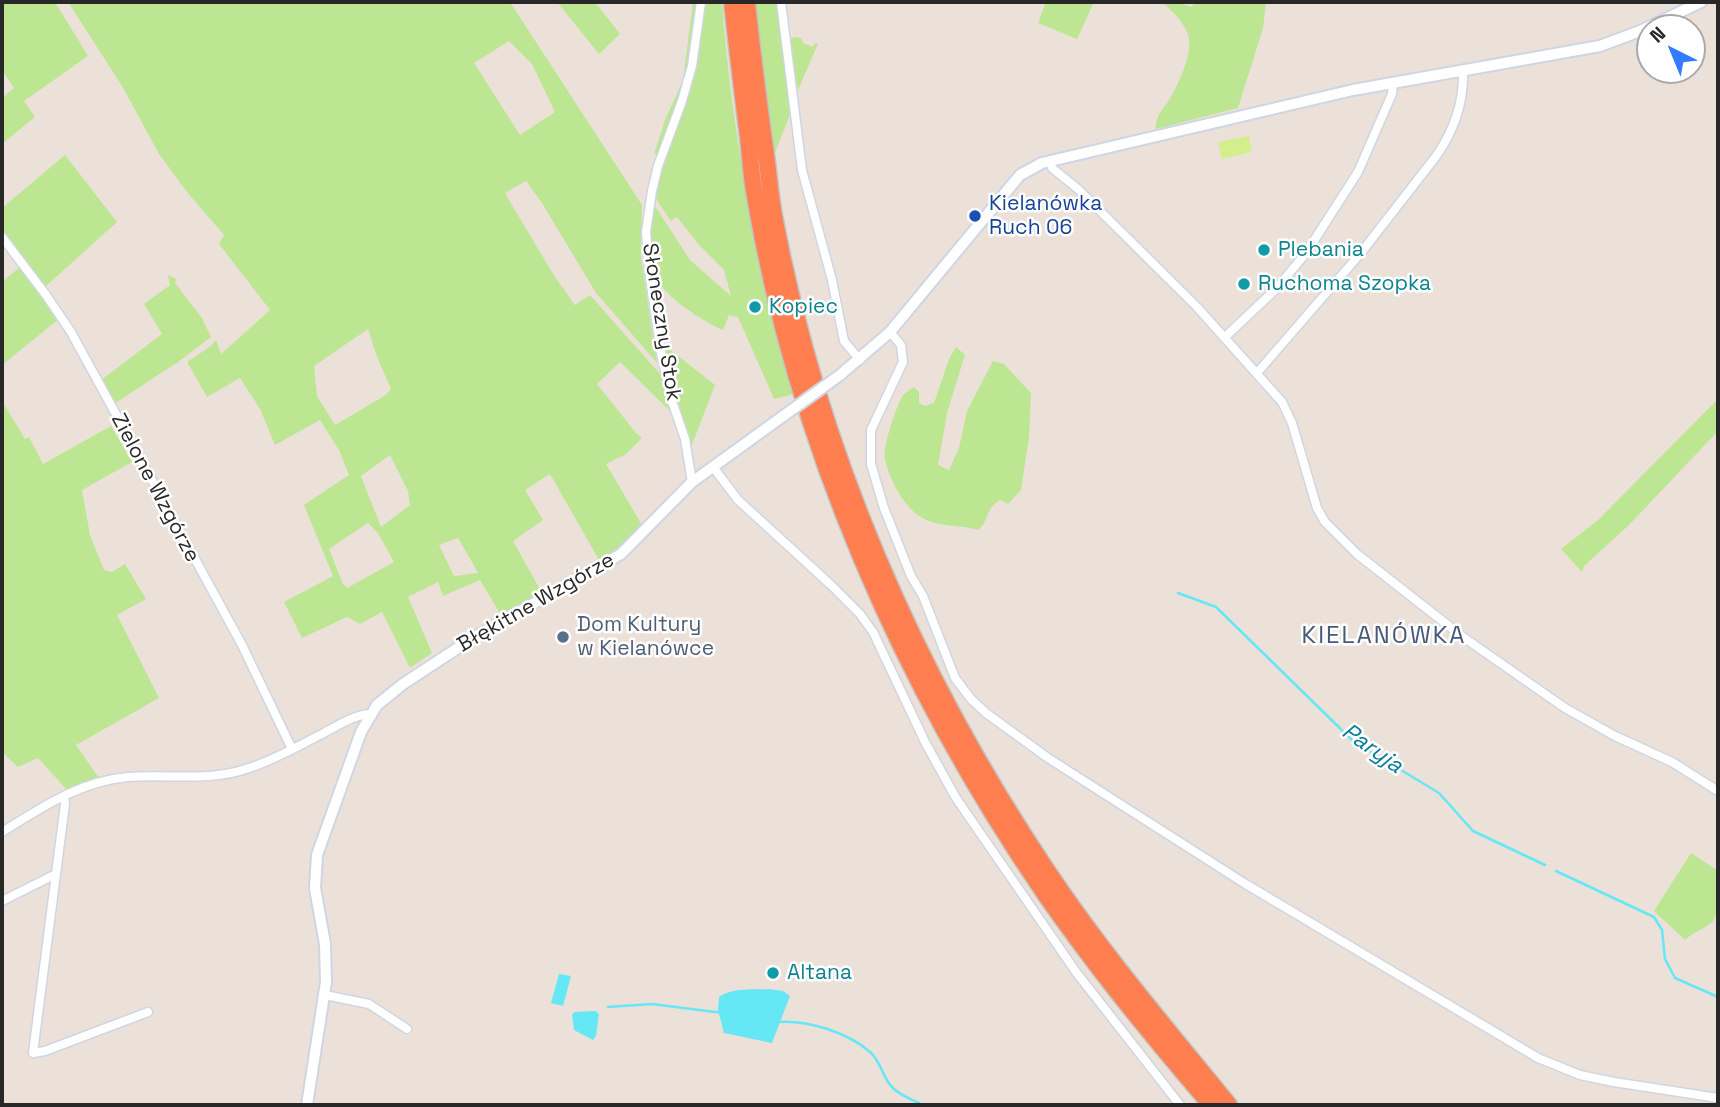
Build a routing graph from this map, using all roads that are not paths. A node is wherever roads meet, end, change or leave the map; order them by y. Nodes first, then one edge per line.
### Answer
1 (701, 2) edge
2 (732, 2) edge
3 (747, 2) edge
4 (780, 2) edge
5 (1701, 2) edge
6 (1463, 71) junction
7 (1393, 83) junction
8 (1061, 158) junction
9 (1050, 161) junction
10 (1070, 182) junction
11 (2, 237) edge
12 (890, 332) junction
13 (1225, 337) junction
14 (860, 360) junction
15 (1257, 373) junction
16 (713, 467) junction
17 (692, 482) junction
18 (370, 714) junction
19 (292, 749) junction
20 (1718, 791) edge
21 (64, 796) junction
22 (2, 832) edge
23 (56, 874) junction
24 (2, 901) edge
25 (325, 995) junction
26 (148, 1012) dead end
27 (407, 1029) dead end
28 (1718, 1098) edge
29 (307, 1105) edge
30 (1180, 1105) edge
31 (1211, 1105) edge
32 (1229, 1105) edge

1 - 17 street, Słoneczny Stok
2 - 31 highway
3 - 32 highway
4 - 14 street
5 - 6 street, Błękitne Wzgórze
6 - 7 street, Błękitne Wzgórze
6 - 15 street
7 - 8 street, Błękitne Wzgórze
7 - 13 street
8 - 9 street, Błękitne Wzgórze
8 - 10 street
9 - 10 street
9 - 12 street, Błękitne Wzgórze
10 - 13 street
11 - 19 street, Zielone Wzgórze
12 - 14 street, Błękitne Wzgórze
12 - 28 street
13 - 15 street
14 - 16 street, Błękitne Wzgórze, bridge
15 - 20 street
16 - 17 street, Błękitne Wzgórze
16 - 30 street
17 - 18 street, Błękitne Wzgórze
18 - 19 street
18 - 25 street
19 - 21 street
21 - 22 street
21 - 23 street
23 - 24 street
23 - 26 street
25 - 27 street
25 - 29 street

